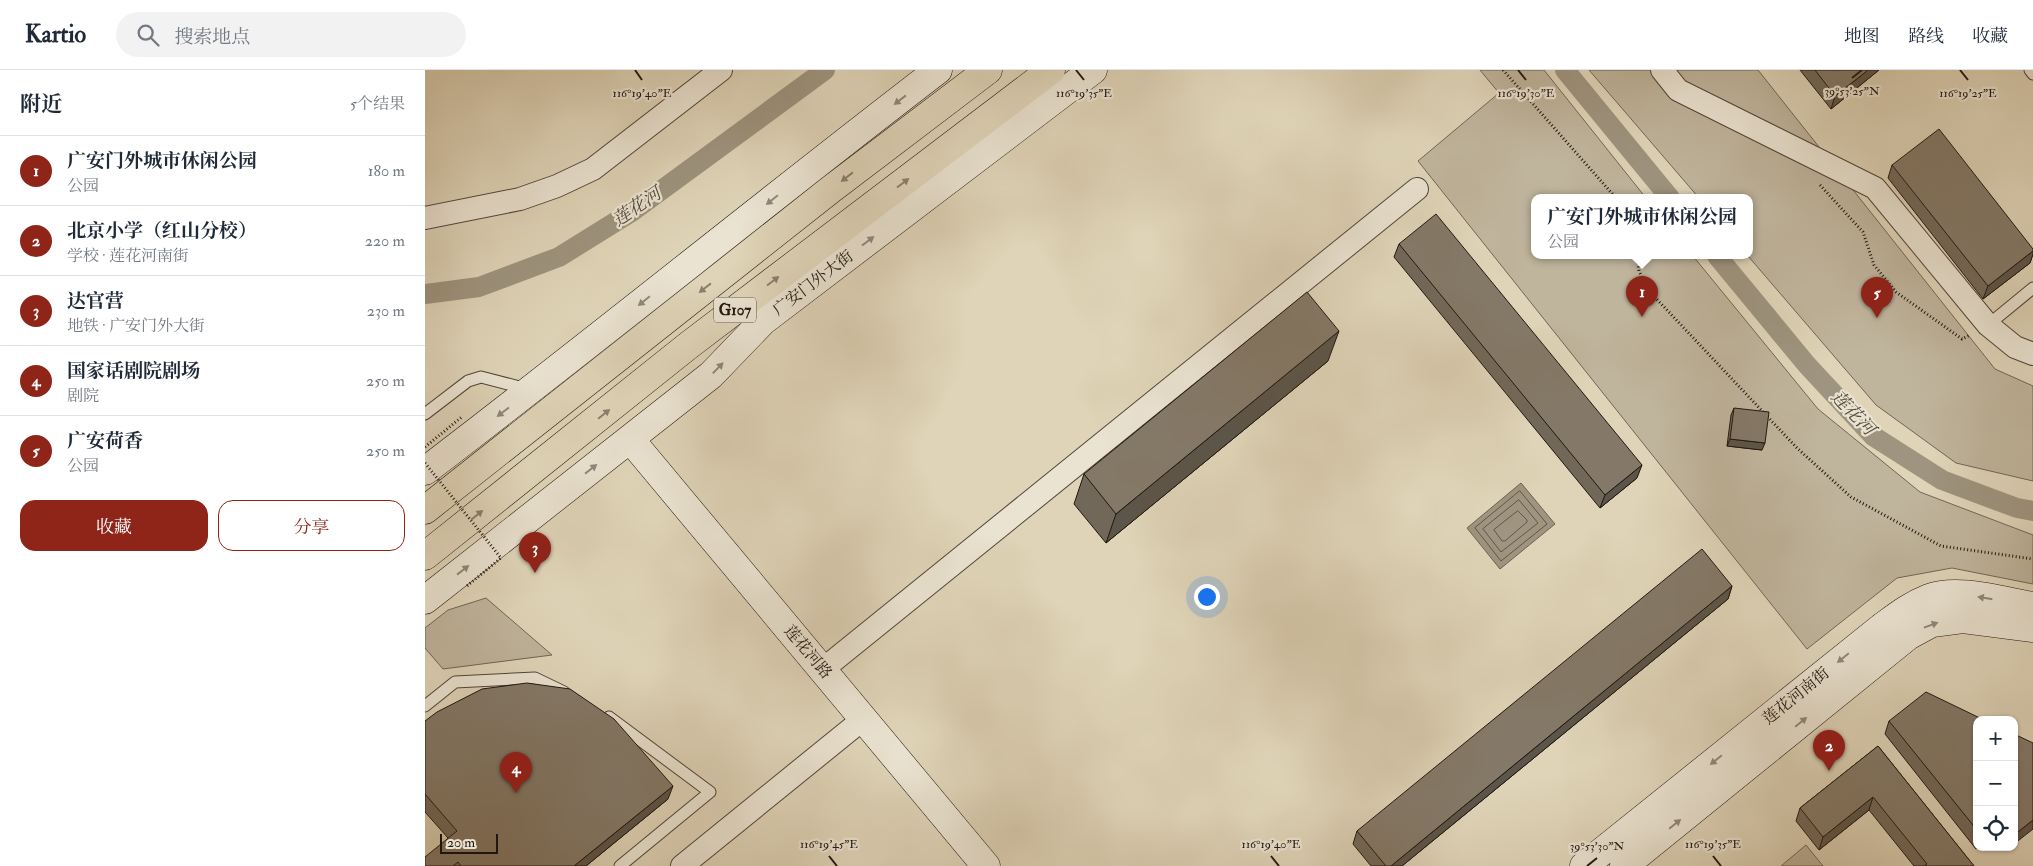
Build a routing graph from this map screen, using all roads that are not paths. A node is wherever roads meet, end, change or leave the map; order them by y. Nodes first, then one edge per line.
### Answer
1 (721, 70) edge
2 (938, 70) edge
3 (988, 70) edge
4 (1051, 70) edge
5 (1093, 70) edge
6 (1661, 70) edge
7 (2030, 70) edge
8 (2033, 74) edge
9 (1417, 189) dead end
10 (425, 218) edge
11 (2033, 288) edge
12 (1988, 325) junction
13 (2033, 354) edge
14 (540, 401) junction
15 (425, 414) edge
16 (630, 439) junction
17 (425, 471) edge
18 (425, 510) edge
19 (425, 556) edge
20 (425, 600) edge
21 (2033, 606) edge
22 (2033, 628) edge
23 (823, 670) junction
24 (577, 698) edge
25 (426, 703) edge
26 (602, 712) edge
27 (862, 720) junction
28 (619, 866) edge
29 (682, 866) edge
30 (986, 866) edge
31 (1584, 866) edge
32 (1624, 866) edge

1 - 10 street
2 -> 14 street
3 -> 14 highway, G107
19 -> 4 highway, 广安门外大街 / G107
16 -> 5 street, 广安门外大街
6 - 12 street
7 - 8 lane
9 - 23 street
11 - 12 lane
12 - 13 street
14 - 15 lane
14 -> 17 street
14 - 18 highway, G107
20 -> 16 street, 广安门外大街
16 - 23 street, 莲花河路
21 -> 31 street, 莲花河南街
32 -> 22 street, 莲花河南街
23 - 27 street, 莲花河路
24 - 25 lane
26 - 28 lane
27 - 29 street
27 - 30 street, 莲花河路

